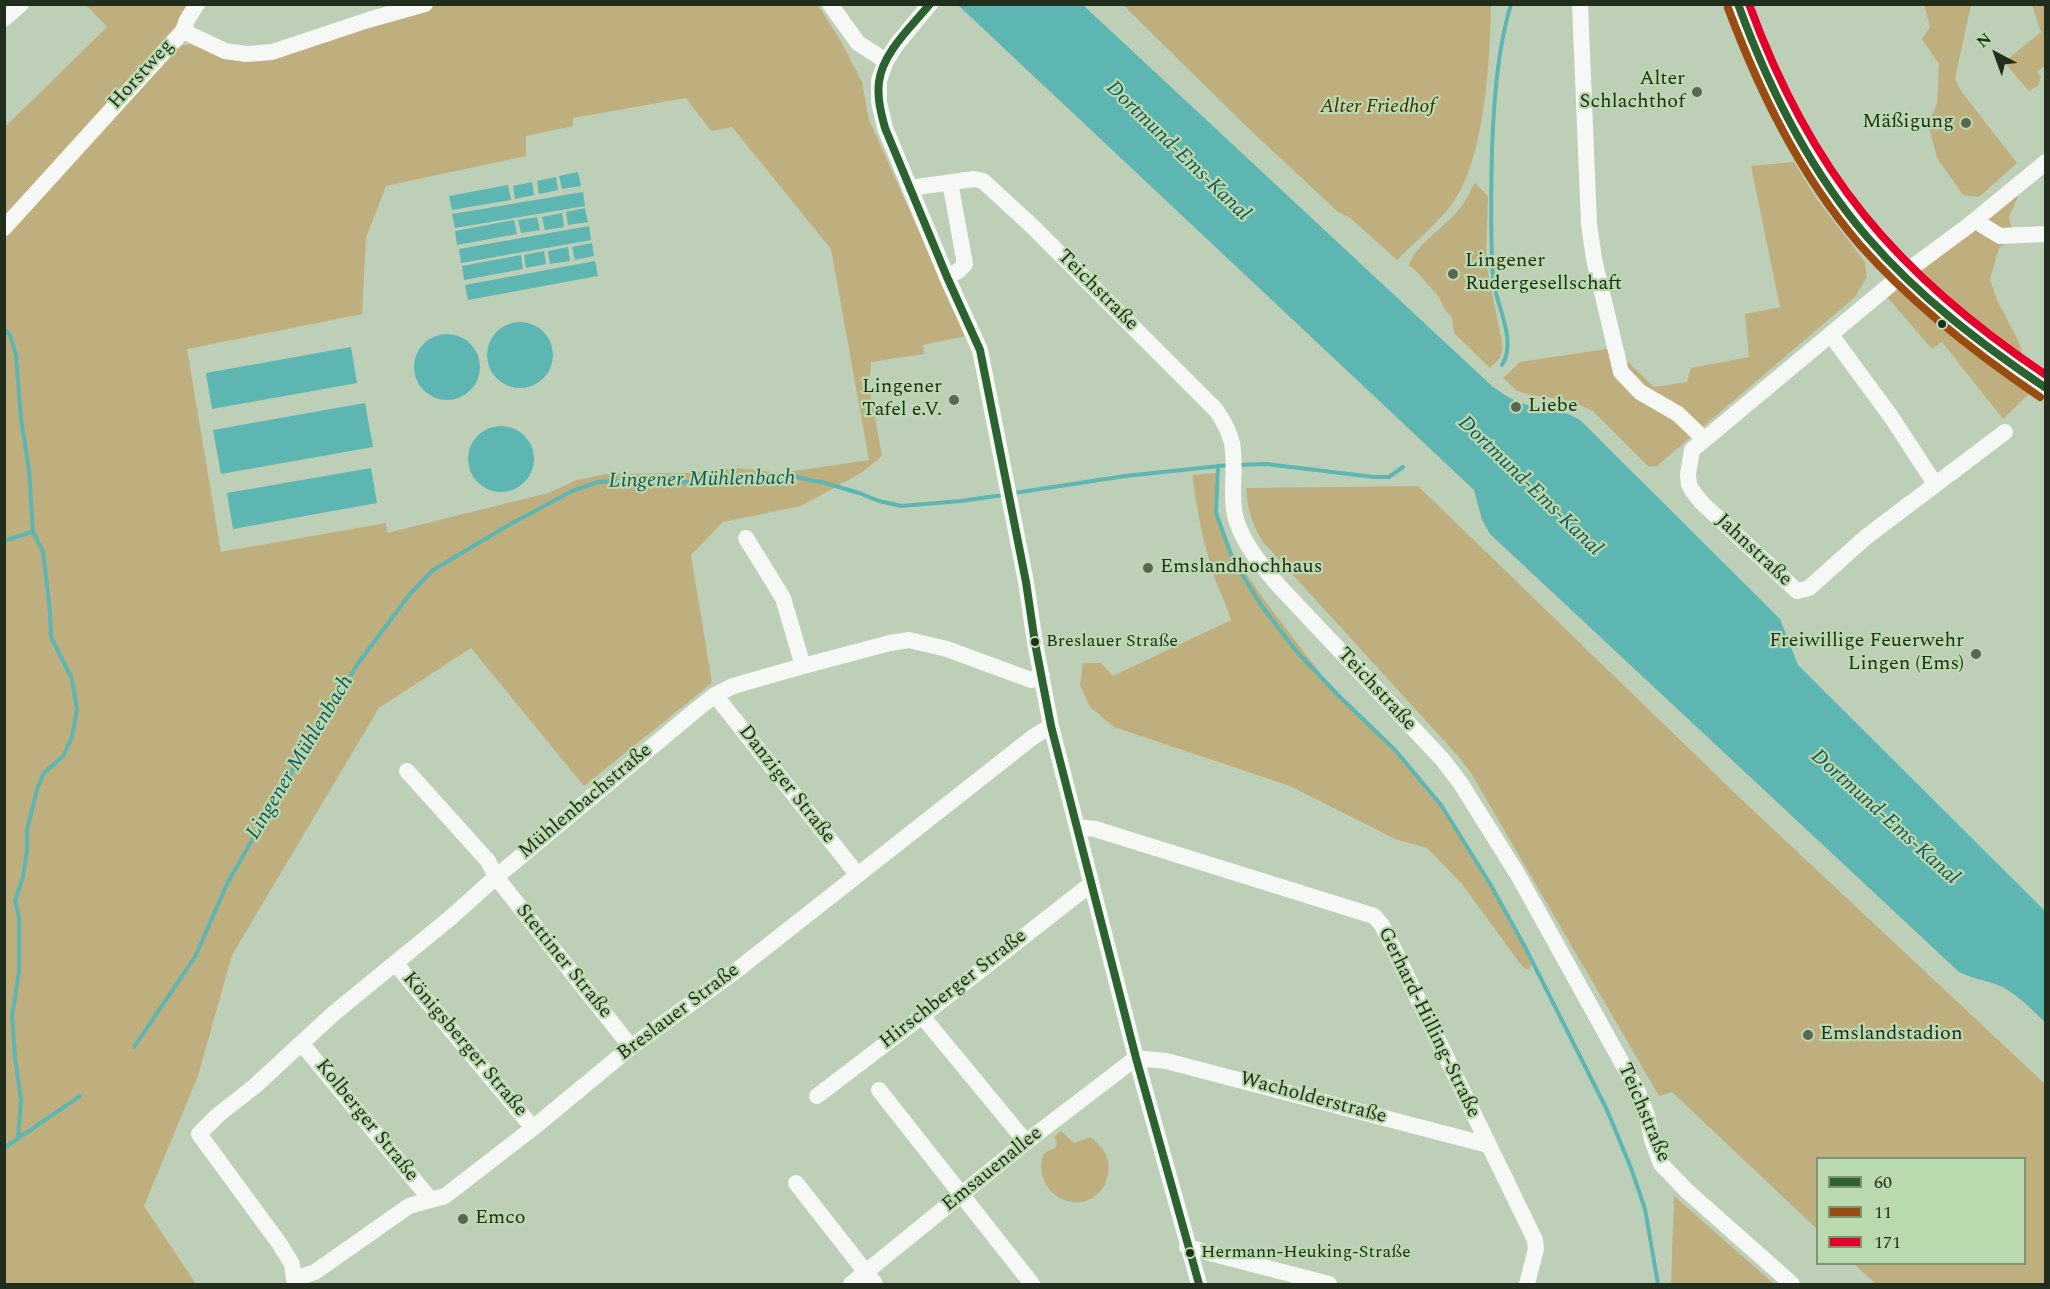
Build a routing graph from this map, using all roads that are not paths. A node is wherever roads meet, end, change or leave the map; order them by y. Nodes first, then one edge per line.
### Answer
1 (21, 4) edge
2 (198, 4) edge
3 (425, 4) edge
4 (830, 4) edge
5 (1580, 4) edge
6 (1738, 4) edge
7 (927, 8) edge
8 (370, 12) edge
9 (4, 19) edge
10 (183, 31) junction
11 (886, 61) junction
12 (2046, 162) edge
13 (950, 182) junction
14 (910, 188) junction
15 (1978, 218) junction
16 (4, 228) edge
17 (2046, 234) edge
18 (1903, 274) junction
19 (947, 277) junction
20 (1831, 335) junction
21 (2046, 388) edge
22 (2005, 432) dead end
23 (1698, 445) junction
24 (1935, 484) junction
25 (746, 538) dead end
26 (803, 666) junction
27 (1042, 676) junction
28 (715, 695) junction
29 (1051, 726) junction
30 (408, 771) dead end
31 (1077, 827) junction
32 (857, 874) junction
33 (496, 877) junction
34 (1091, 884) junction
35 (395, 963) junction
36 (922, 1016) junction
37 (302, 1044) junction
38 (631, 1047) junction
39 (1136, 1058) junction
40 (879, 1090) dead end
41 (817, 1096) dead end
42 (533, 1128) junction
43 (1026, 1142) junction
44 (1488, 1145) junction
45 (796, 1183) dead end
46 (961, 1195) junction
47 (430, 1199) junction
48 (1187, 1247) junction
49 (870, 1279) edge
50 (292, 1282) edge
51 (851, 1284) edge
52 (1032, 1284) edge
53 (1199, 1284) edge
54 (1329, 1284) edge
55 (1527, 1284) edge
56 (1792, 1284) edge

1 - 9 street
2 - 10 street
3 - 8 street, Horstweg
4 - 11 street
5 - 23 street
6 - 18 main road
7 - 11 street
8 - 10 street, Horstweg
10 - 16 street, Horstweg
11 - 14 street
12 - 15 street
13 - 14 street, Teichstraße
13 - 19 street
13 - 56 street, Teichstraße
14 - 19 street
15 - 17 street
15 - 18 street
18 - 20 street
18 - 21 main road
19 - 27 street
20 - 23 street
20 - 24 street
22 - 24 street, Jahnstraße
23 - 24 street, Jahnstraße
25 - 26 street
26 - 27 street, Mühlenbachstraße
26 - 28 street, Mühlenbachstraße
27 - 29 street
28 - 32 street, Danziger Straße
28 - 33 street, Mühlenbachstraße
29 - 31 street
29 - 32 street, Breslauer Straße
30 - 33 street, Stettiner Straße
31 - 34 street
31 - 44 street, Gerhard-Hilling-Straße
32 - 38 street, Breslauer Straße
33 - 35 street, Mühlenbachstraße
33 - 38 street, Stettiner Straße
34 - 36 street, Hirschberger Straße
34 - 39 street
35 - 37 street, Mühlenbachstraße
35 - 42 street, Königsberger Straße
36 - 41 street, Hirschberger Straße
36 - 43 street
37 - 47 street, Kolberger Straße
37 - 50 street, Mühlenbachstraße
38 - 42 street, Breslauer Straße
39 - 43 street, Emsauenallee
39 - 44 street, Wacholderstraße
39 - 48 street
40 - 46 street
42 - 47 street, Breslauer Straße
43 - 46 street, Emsauenallee
44 - 55 street, Gerhard-Hilling-Straße
45 - 49 street
46 - 49 street, Emsauenallee
46 - 52 street
47 - 50 street, Breslauer Straße
48 - 53 street
48 - 54 street
49 - 51 street, Emsauenallee

